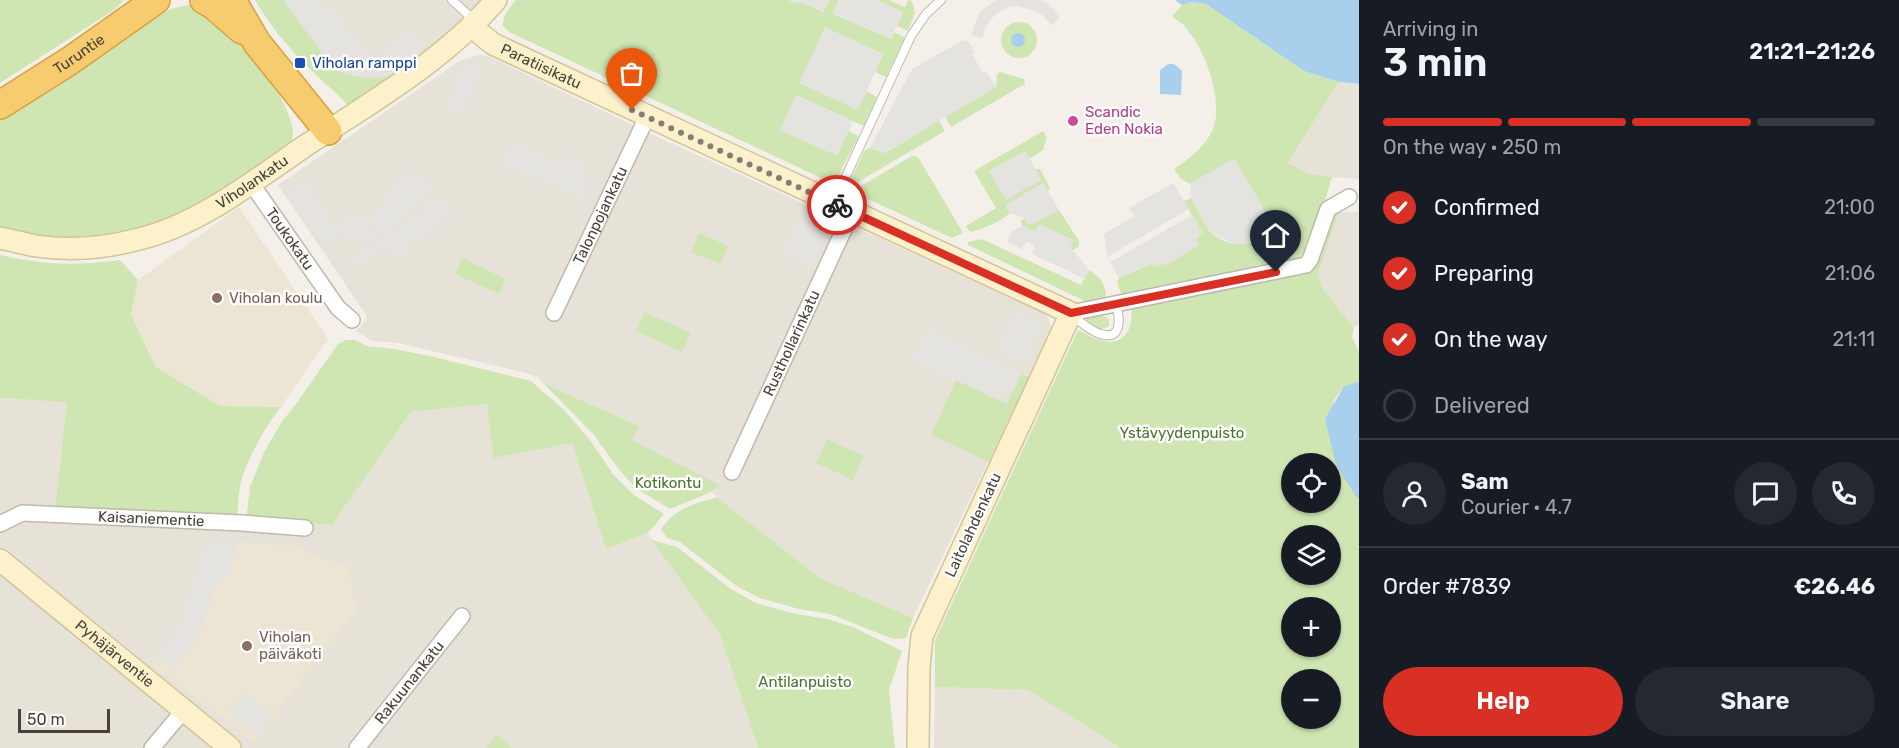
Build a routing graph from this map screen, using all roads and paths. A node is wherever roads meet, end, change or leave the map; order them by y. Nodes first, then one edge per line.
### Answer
1 (204, 0) edge
2 (232, 0) edge
3 (452, 0) edge
4 (496, 0) edge
5 (160, 1) edge
6 (937, 1) edge
7 (474, 24) junction
8 (257, 43) junction
9 (0, 105) edge
10 (647, 117) junction
11 (321, 136) junction
12 (251, 183) junction
13 (1349, 197) dead end
14 (842, 207) junction
15 (0, 238) edge
16 (1116, 304) junction
17 (554, 313) dead end
18 (1071, 313) junction
19 (352, 320) dead end
20 (732, 472) dead end
21 (0, 524) edge
22 (305, 528) dead end
23 (0, 560) edge
24 (462, 616) dead end
25 (184, 710) junction
26 (152, 748) edge
27 (230, 748) edge
28 (357, 748) edge
29 (918, 748) edge

1 - 8 highway
2 - 8 highway
3 - 7 lane
4 - 7 street, Viholankatu
5 - 9 highway, Turuntie
6 - 14 lane
7 - 10 street, Paratiisikatu
7 - 11 street, Viholankatu
8 - 11 highway
10 - 14 street, Paratiisikatu
10 - 17 street, Talonpojankatu
11 - 12 street, Viholankatu
12 - 15 street, Viholankatu
12 - 19 street, Toukokatu
13 - 16 street
14 - 18 street, Paratiisikatu
14 - 20 street, Rusthollarinkatu
16 - 18 street
16 - 18 lane
18 - 29 street, Laitolahdenkatu
21 - 22 street, Kaisaniementie
23 - 25 street, Pyhäjärventie
24 - 28 street, Rakuunankatu
25 - 26 street
25 - 27 street, Pyhäjärventie

